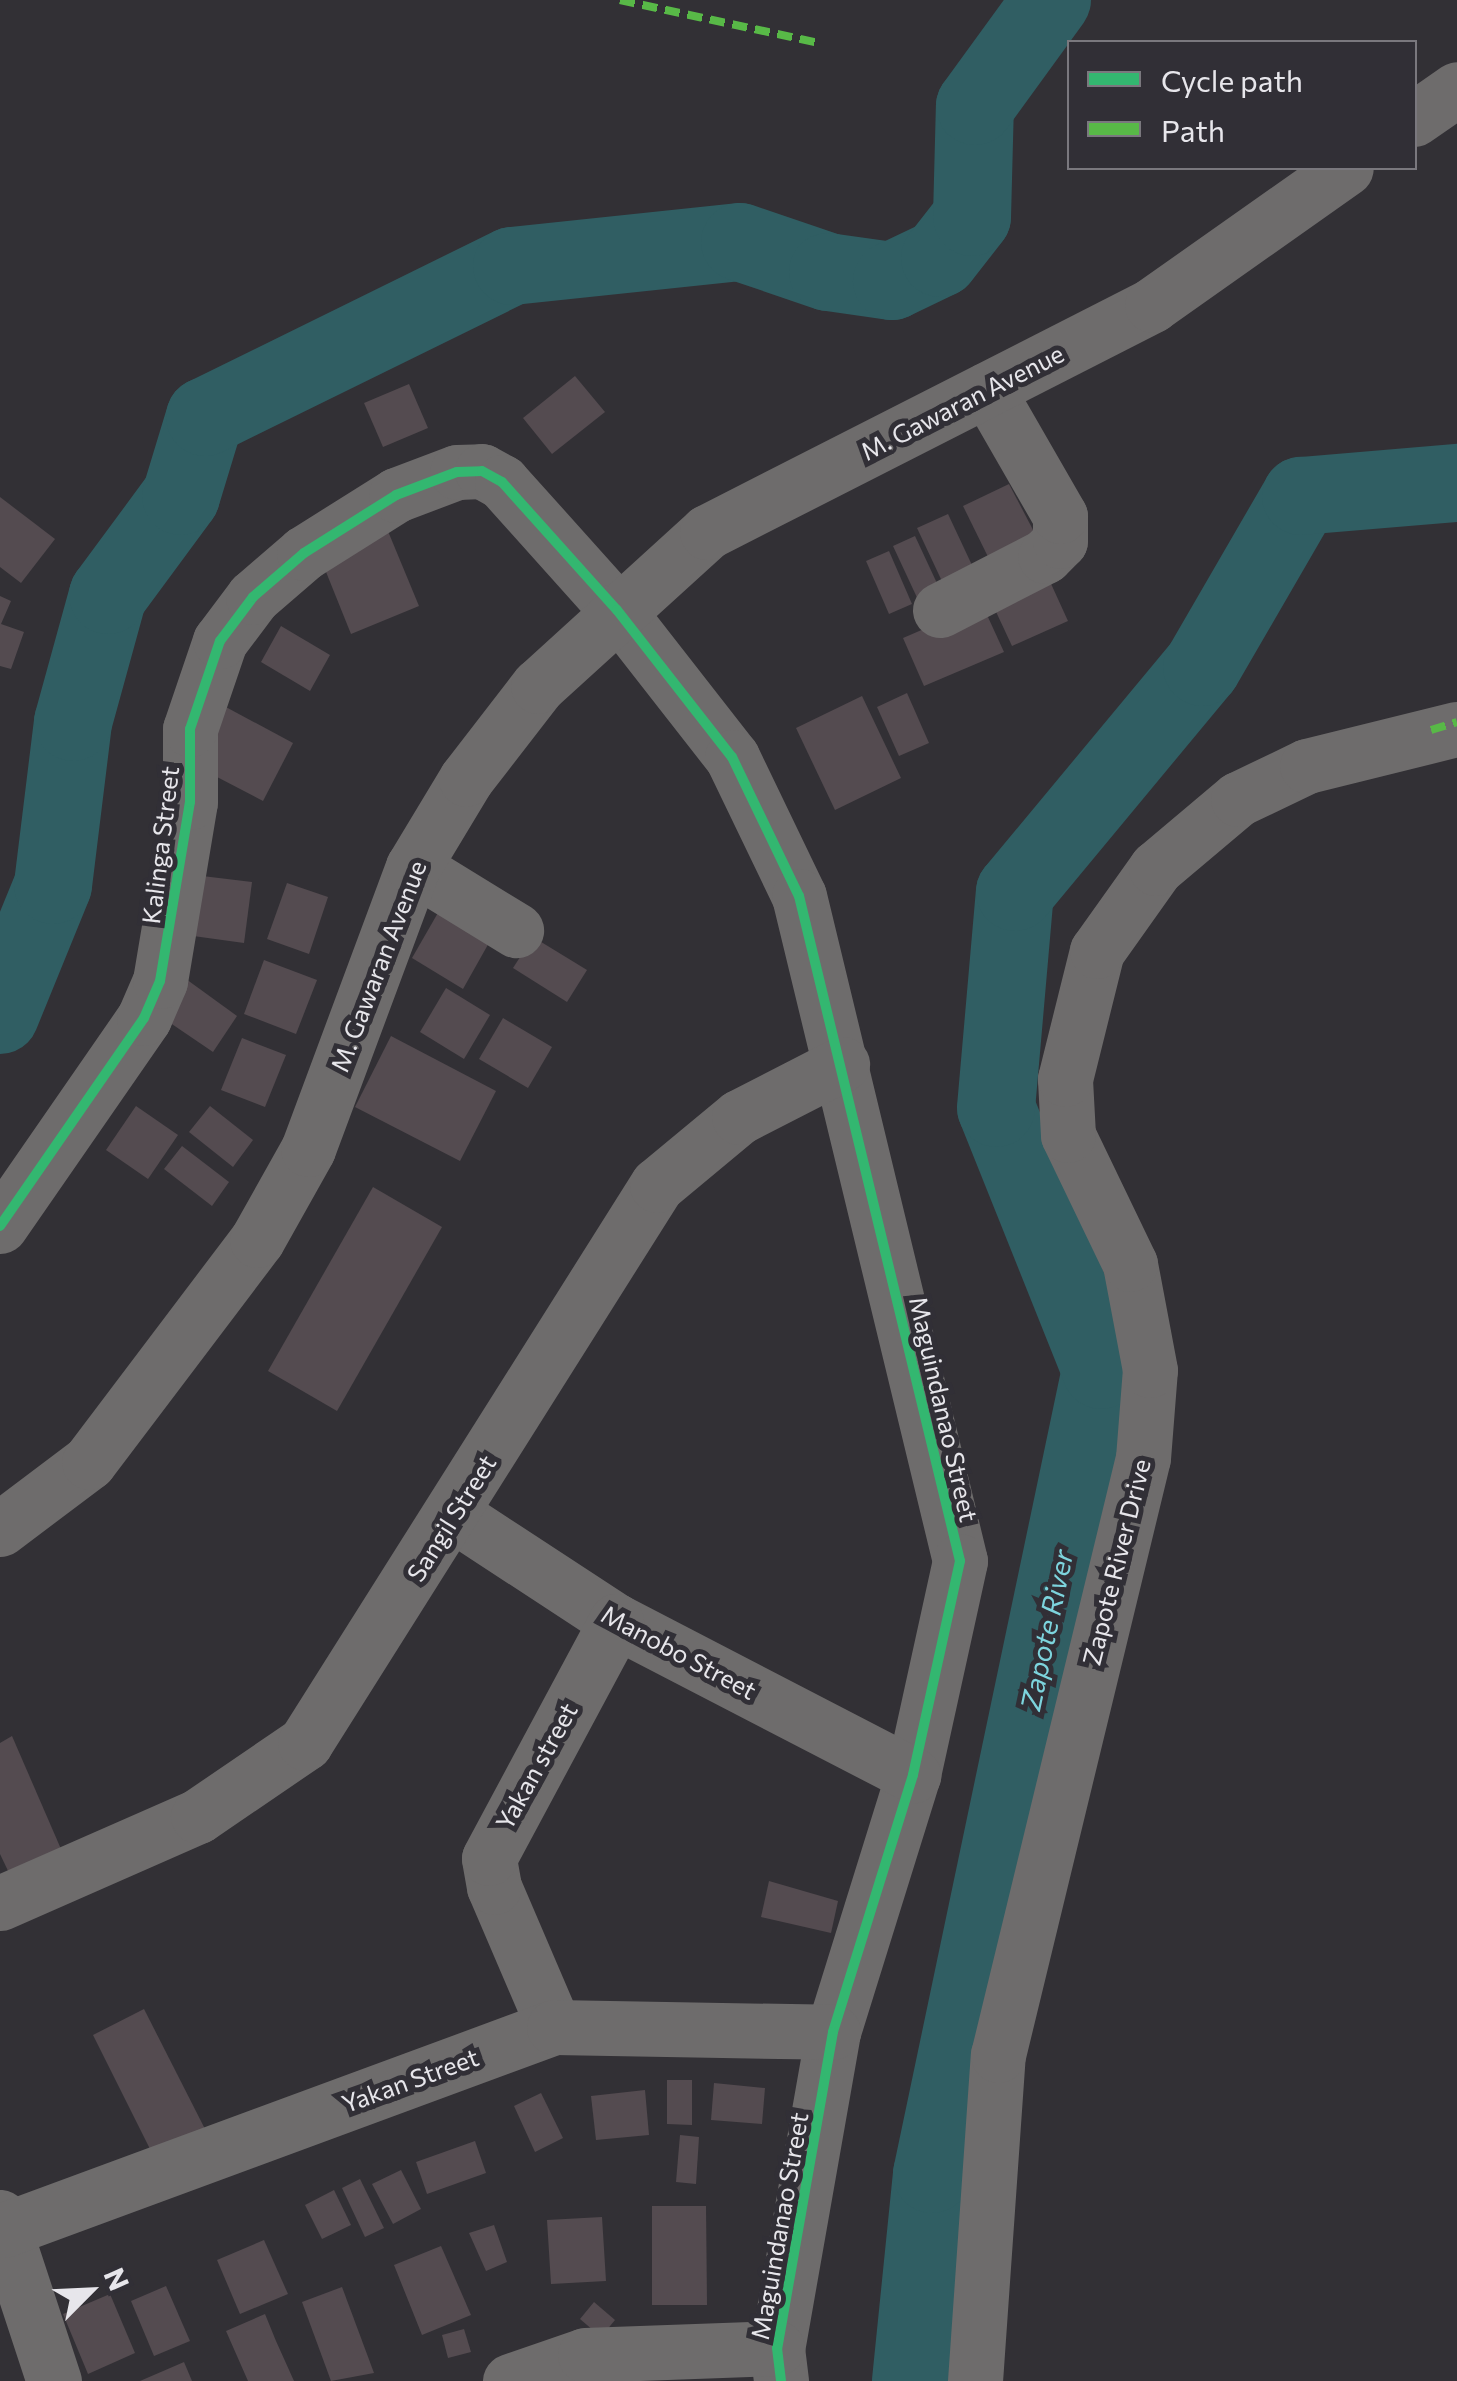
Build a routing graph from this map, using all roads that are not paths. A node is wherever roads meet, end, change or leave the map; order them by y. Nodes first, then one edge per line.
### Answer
1 (1457, 88) edge
2 (1417, 117) edge
3 (1343, 170) edge
4 (987, 389) junction
5 (618, 610) junction
6 (940, 610) dead end
7 (1457, 728) edge
8 (413, 866) junction
9 (516, 930) dead end
10 (842, 1064) junction
11 (0, 1226) edge
12 (454, 1514) junction
13 (0, 1530) edge
14 (616, 1621) junction
15 (913, 1774) junction
16 (0, 1902) edge
17 (554, 2027) junction
18 (833, 2032) junction
19 (2, 2224) edge
20 (779, 2364) edge
21 (54, 2381) edge
22 (510, 2381) edge
23 (975, 2381) edge

1 - 2 street
3 - 4 street, M. Gawaran Avenue
4 - 5 street, M. Gawaran Avenue
4 - 6 street
5 - 8 street, M. Gawaran Avenue
5 - 10 street, Maguindanao Street
5 - 11 street, Kalinga Street
7 - 23 street, Zapote River Drive
8 - 9 street
8 - 13 street, M. Gawaran Avenue
10 - 12 street, Sangil Street
10 - 15 street, Maguindanao Street
12 - 14 street, Manobo Street
12 - 16 street, Sangil Street
14 - 15 street, Manobo Street
14 - 17 street, Yakan street
15 - 18 street, Maguindanao Street
17 - 18 street, Yakan Street
17 - 19 street, Yakan Street
18 - 20 street, Maguindanao Street
19 - 21 street
20 - 22 street

